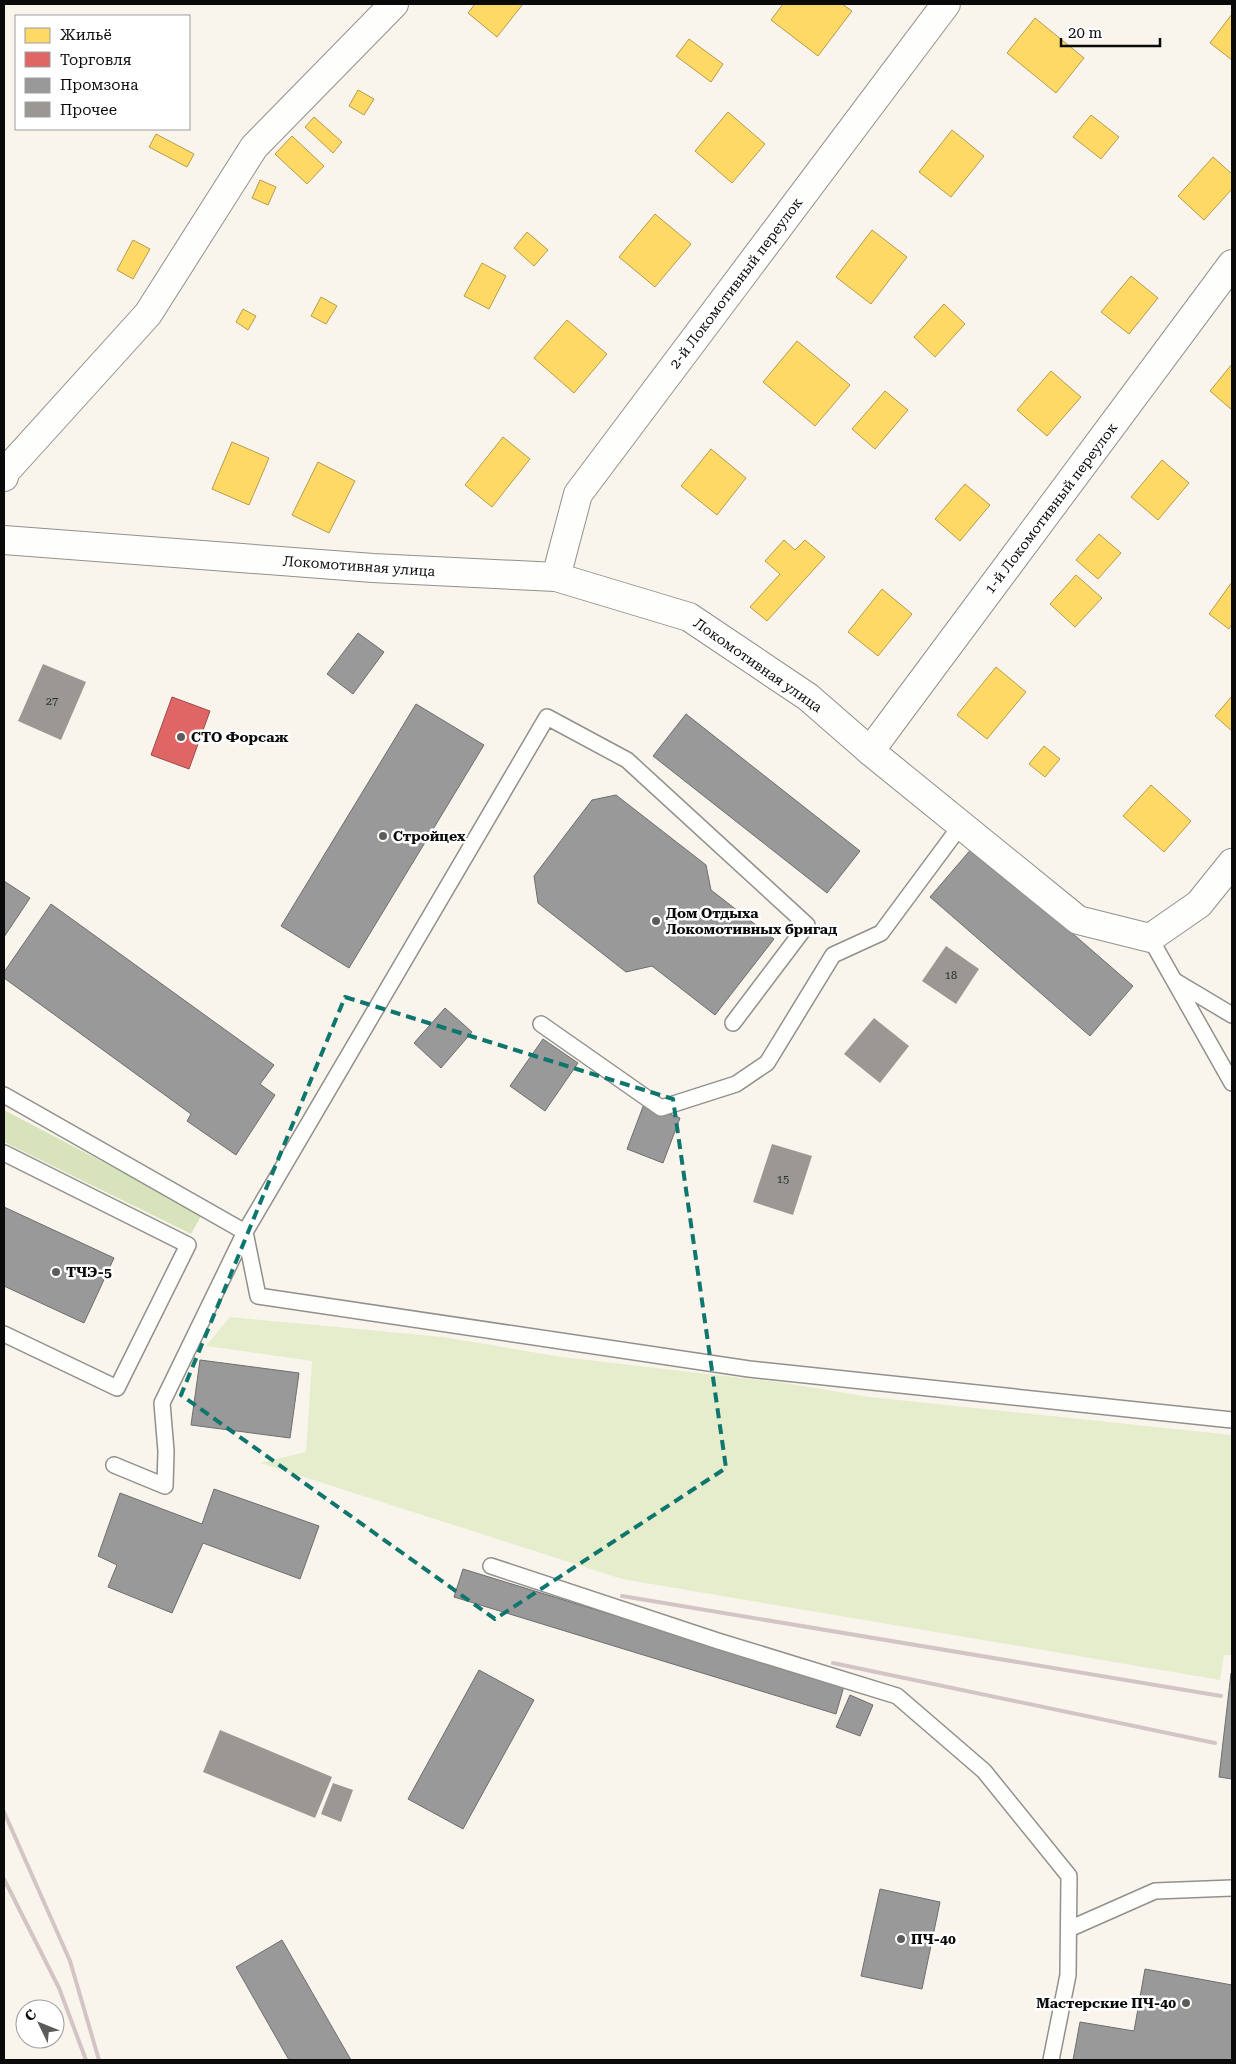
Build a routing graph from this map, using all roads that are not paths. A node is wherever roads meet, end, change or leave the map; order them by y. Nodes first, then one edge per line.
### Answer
1 (394, 4) edge
2 (946, 4) edge
3 (1232, 264) edge
4 (4, 477) edge
5 (4, 540) edge
6 (556, 577) junction
7 (870, 752) junction
8 (961, 825) junction
9 (1232, 862) edge
10 (1150, 938) junction
11 (1174, 980) junction
12 (1232, 1015) edge
13 (733, 1023) dead end
14 (541, 1024) dead end
15 (1232, 1083) edge
16 (4, 1095) edge
17 (4, 1153) edge
18 (245, 1232) junction
19 (4, 1334) edge
20 (1232, 1420) edge
21 (114, 1465) dead end
22 (491, 1566) dead end
23 (1232, 1888) edge
24 (1069, 1929) junction
25 (1051, 2060) edge

1 - 4 street
2 - 6 street, 2-й Локомотивный переулок
3 - 7 street, 1-й Локомотивный переулок
5 - 6 street, Локомотивная улица
6 - 7 street, Локомотивная улица
7 - 8 street, Локомотивная улица
8 - 10 street, Локомотивная улица
8 - 14 lane
9 - 10 street
10 - 11 lane
11 - 12 lane
11 - 15 lane
13 - 18 lane
16 - 18 lane
17 - 19 lane
18 - 20 lane
18 - 21 lane
22 - 24 lane
23 - 24 lane
24 - 25 lane

